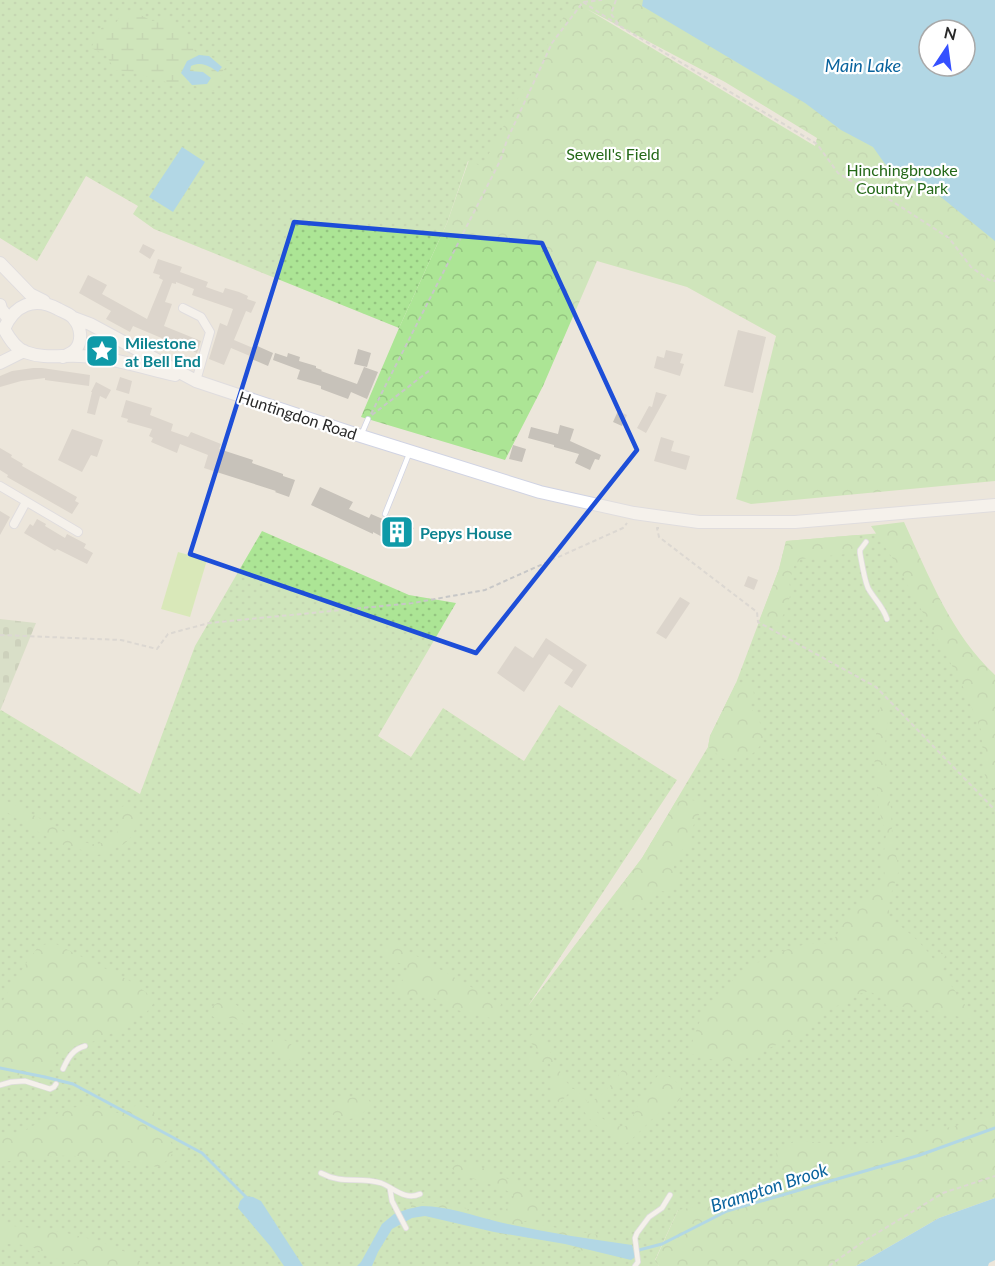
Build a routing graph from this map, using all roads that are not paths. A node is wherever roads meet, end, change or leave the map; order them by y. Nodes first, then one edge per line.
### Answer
1 (0, 263) edge
2 (48, 304) junction
3 (0, 305) edge
4 (183, 308) dead end
5 (74, 318) junction
6 (4, 327) edge
7 (24, 351) junction
8 (63, 357) junction
9 (0, 363) edge
10 (193, 380) junction
11 (369, 418) road end
12 (361, 436) junction
13 (407, 451) junction
14 (0, 486) edge
15 (26, 501) junction
16 (995, 505) edge
17 (385, 514) dead end
18 (14, 524) dead end
19 (78, 532) dead end
20 (866, 542) dead end
21 (886, 619) dead end
22 (85, 1046) dead end
23 (63, 1069) dead end
24 (56, 1084) dead end
25 (0, 1085) edge
26 (321, 1173) dead end
27 (390, 1189) junction
28 (420, 1194) dead end
29 (670, 1195) dead end
30 (406, 1228) dead end
31 (636, 1264) edge

1 - 2 main road
2 - 5 main road
2 - 6 main road
3 - 6 main road
4 - 10 street
5 - 8 main road
5 - 10 main road
6 - 7 main road
7 - 8 main road
7 - 9 main road
8 - 10 main road
10 - 12 main road, Huntingdon Road
11 - 12 lane
12 - 13 main road, Huntingdon Road
13 - 16 main road, Huntingdon Road
13 - 17 lane
14 - 15 street
15 - 18 street
15 - 19 street
20 - 21 lane
22 - 23 lane
24 - 25 lane
26 - 27 lane
27 - 28 lane
27 - 30 lane
29 - 31 lane

